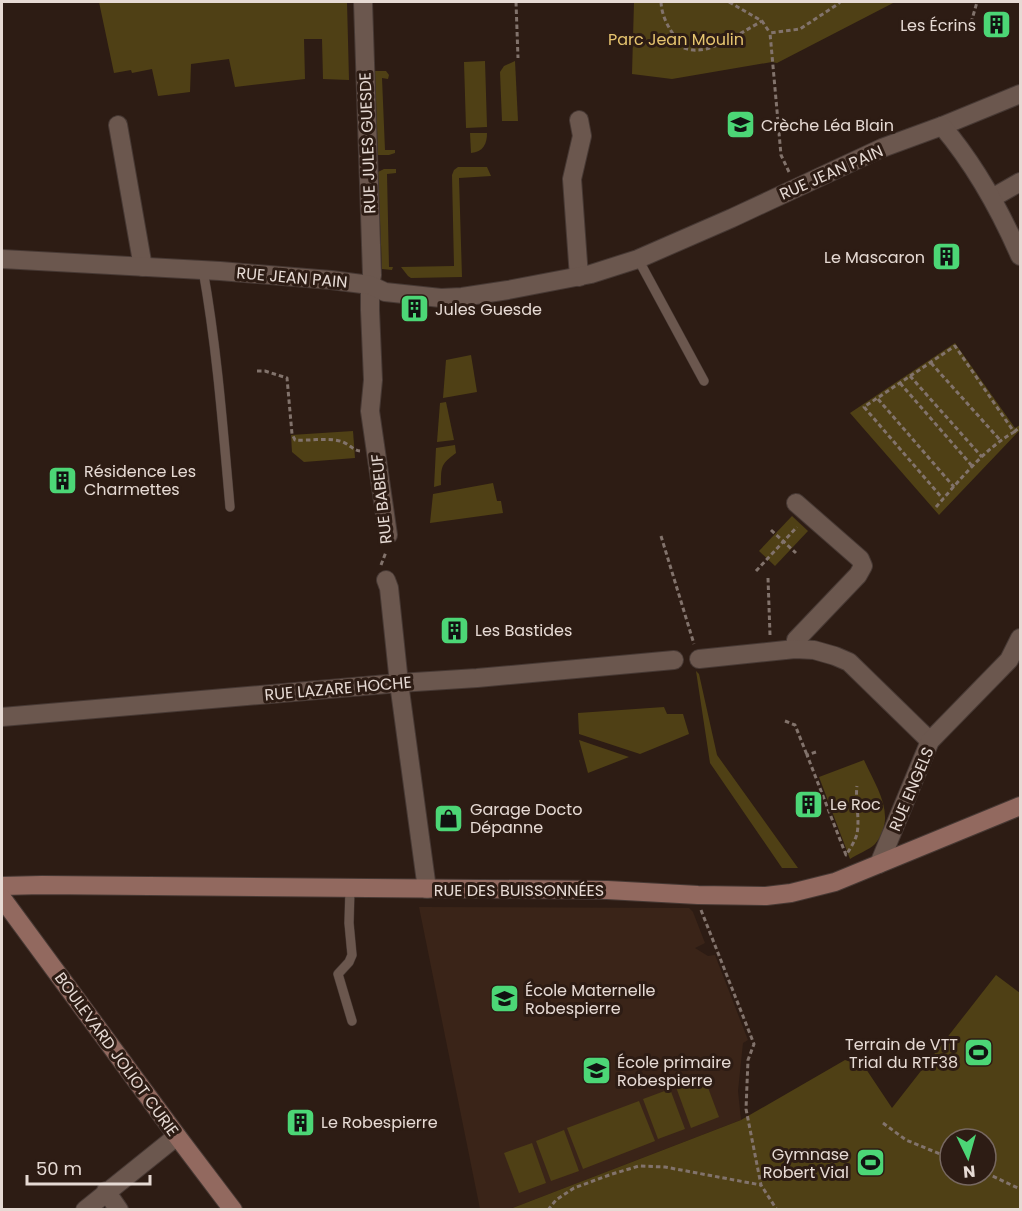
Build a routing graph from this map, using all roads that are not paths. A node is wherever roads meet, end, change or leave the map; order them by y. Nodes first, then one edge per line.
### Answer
1 (363, 2) edge
2 (1020, 94) edge
3 (579, 120) dead end
4 (118, 124) dead end
5 (942, 126) junction
6 (1020, 182) edge
7 (992, 198) junction
8 (1020, 256) edge
9 (638, 259) junction
10 (2, 260) edge
11 (143, 267) junction
12 (203, 270) junction
13 (579, 277) junction
14 (370, 285) junction
15 (704, 381) dead end
16 (230, 507) dead end
17 (802, 509) road end
18 (388, 535) road end
19 (386, 580) road end
20 (1020, 638) edge
21 (795, 649) junction
22 (699, 658) road end
23 (674, 660) dead end
24 (399, 683) junction
25 (2, 717) edge
26 (930, 741) junction
27 (1020, 806) edge
28 (879, 864) junction
29 (2, 886) edge
30 (350, 889) junction
31 (428, 889) junction
32 (2, 898) edge
33 (352, 1021) dead end
34 (177, 1136) junction
35 (106, 1191) junction
36 (85, 1209) edge
37 (119, 1209) edge
38 (234, 1209) edge

1 - 14 street, RUE JULES GUESDE
2 - 5 street, RUE JEAN PAIN
3 - 13 street
4 - 11 street
5 - 7 street
5 - 9 street, RUE JEAN PAIN
6 - 7 street
7 - 8 street
9 - 13 street, RUE JEAN PAIN
9 - 15 lane
10 - 11 street, RUE JEAN PAIN
11 - 12 street, RUE JEAN PAIN
12 - 14 street, RUE JEAN PAIN
12 - 16 lane
13 - 14 street, RUE JEAN PAIN
14 - 18 street, RUE BABEUF
17 - 21 street
19 - 24 street
20 - 26 street, RUE ENGELS
21 - 22 street
21 - 26 street
23 - 24 street, RUE LAZARE HOCHE
24 - 25 street, RUE LAZARE HOCHE
24 - 31 street
26 - 28 street, RUE ENGELS
27 - 28 street, RUE DES BUISSONNÉES
28 - 31 street, RUE DES BUISSONNÉES
29 - 30 street, RUE DES BUISSONNÉES
30 - 31 street, RUE DES BUISSONNÉES
30 - 33 lane
32 - 34 street, BOULEVARD JOLIOT CURIE
34 - 35 street
34 - 38 street, BOULEVARD JOLIOT CURIE
35 - 36 street
35 - 37 street

